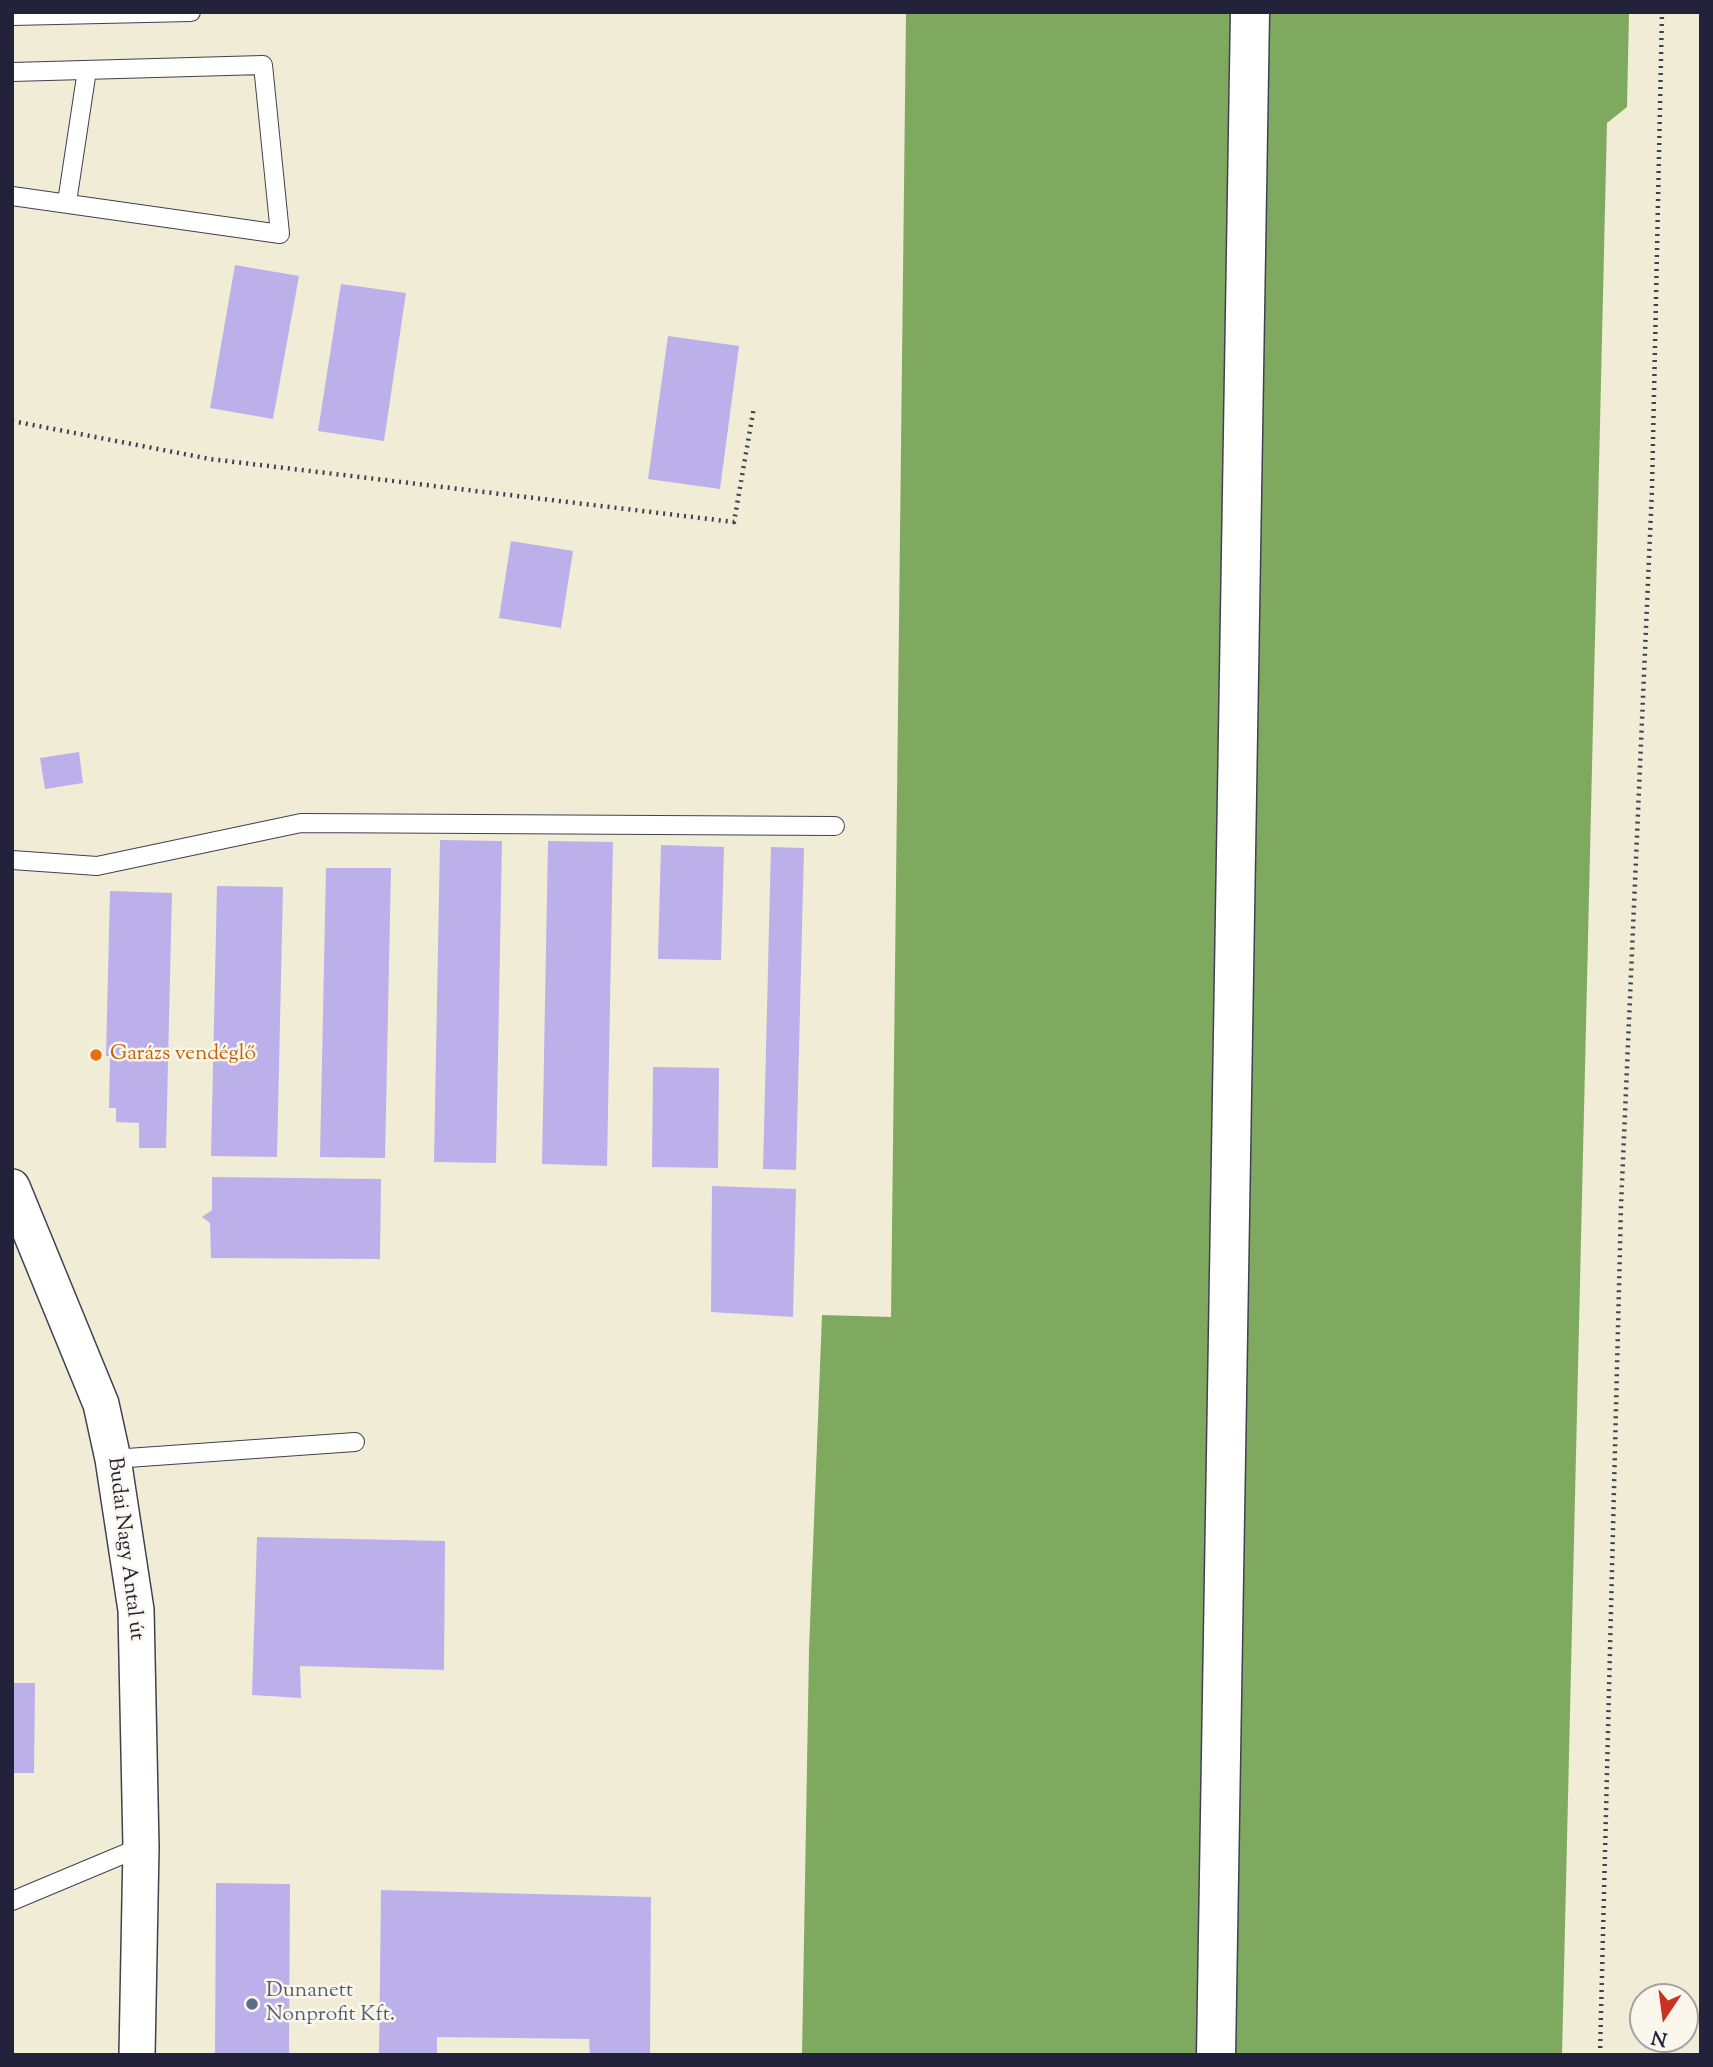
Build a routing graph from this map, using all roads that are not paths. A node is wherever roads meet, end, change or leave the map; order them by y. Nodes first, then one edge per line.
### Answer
1 (191, 12) edge
2 (1250, 12) edge
3 (12, 16) edge
4 (87, 70) junction
5 (12, 72) edge
6 (12, 196) edge
7 (67, 202) junction
8 (835, 826) dead end
9 (12, 860) edge
10 (12, 1187) edge
11 (355, 1442) dead end
12 (113, 1459) junction
13 (141, 1847) junction
14 (12, 1901) edge
15 (137, 2055) edge
16 (1216, 2055) edge

1 - 3 lane
2 - 16 main road
4 - 5 lane
4 - 7 lane
4 - 7 lane
6 - 7 lane
8 - 9 lane
10 - 12 street, Budai Nagy Antal út
11 - 12 lane
12 - 13 street, Budai Nagy Antal út
13 - 14 lane
13 - 15 street, Budai Nagy Antal út

